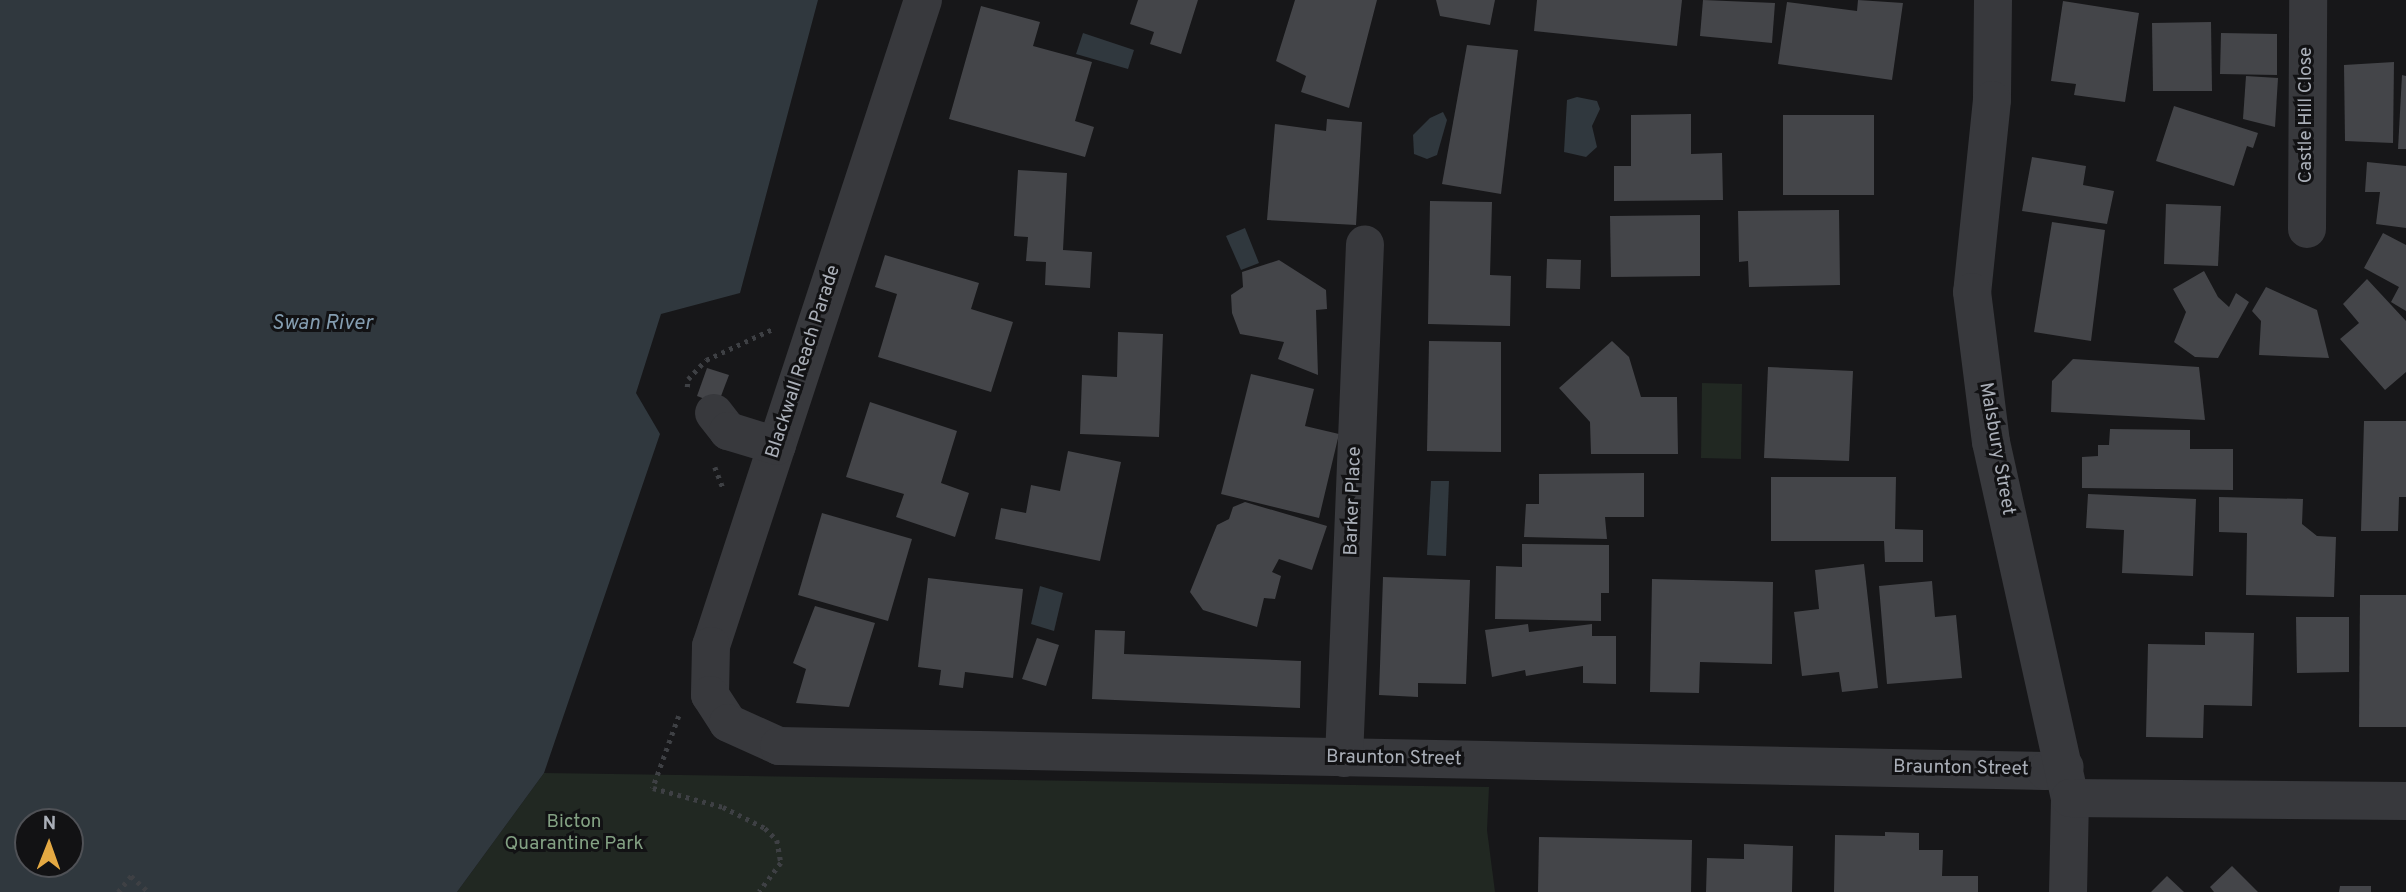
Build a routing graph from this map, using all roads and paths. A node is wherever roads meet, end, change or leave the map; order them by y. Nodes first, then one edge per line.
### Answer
1 (923, 0) edge
2 (1993, 0) edge
3 (2308, 0) edge
4 (2307, 229) dead end
5 (1365, 244) dead end
6 (714, 414) dead end
7 (777, 446) junction
8 (728, 723) joint
9 (1344, 758) junction
10 (2068, 782) junction
11 (2406, 801) edge
12 (118, 892) edge
13 (149, 892) edge
14 (2068, 892) edge

1 - 7 street, Blackwall Reach Parade
2 - 10 street, Malsbury Street
3 - 4 street, Castle Hill Close
5 - 9 street, Barker Place
6 - 7 street
7 - 8 street, Blackwall Reach Parade
8 - 9 street, Braunton Street
9 - 10 street, Braunton Street
10 - 11 street, Braunton Street
10 - 14 street, Malsbury Street
12 - 13 path

